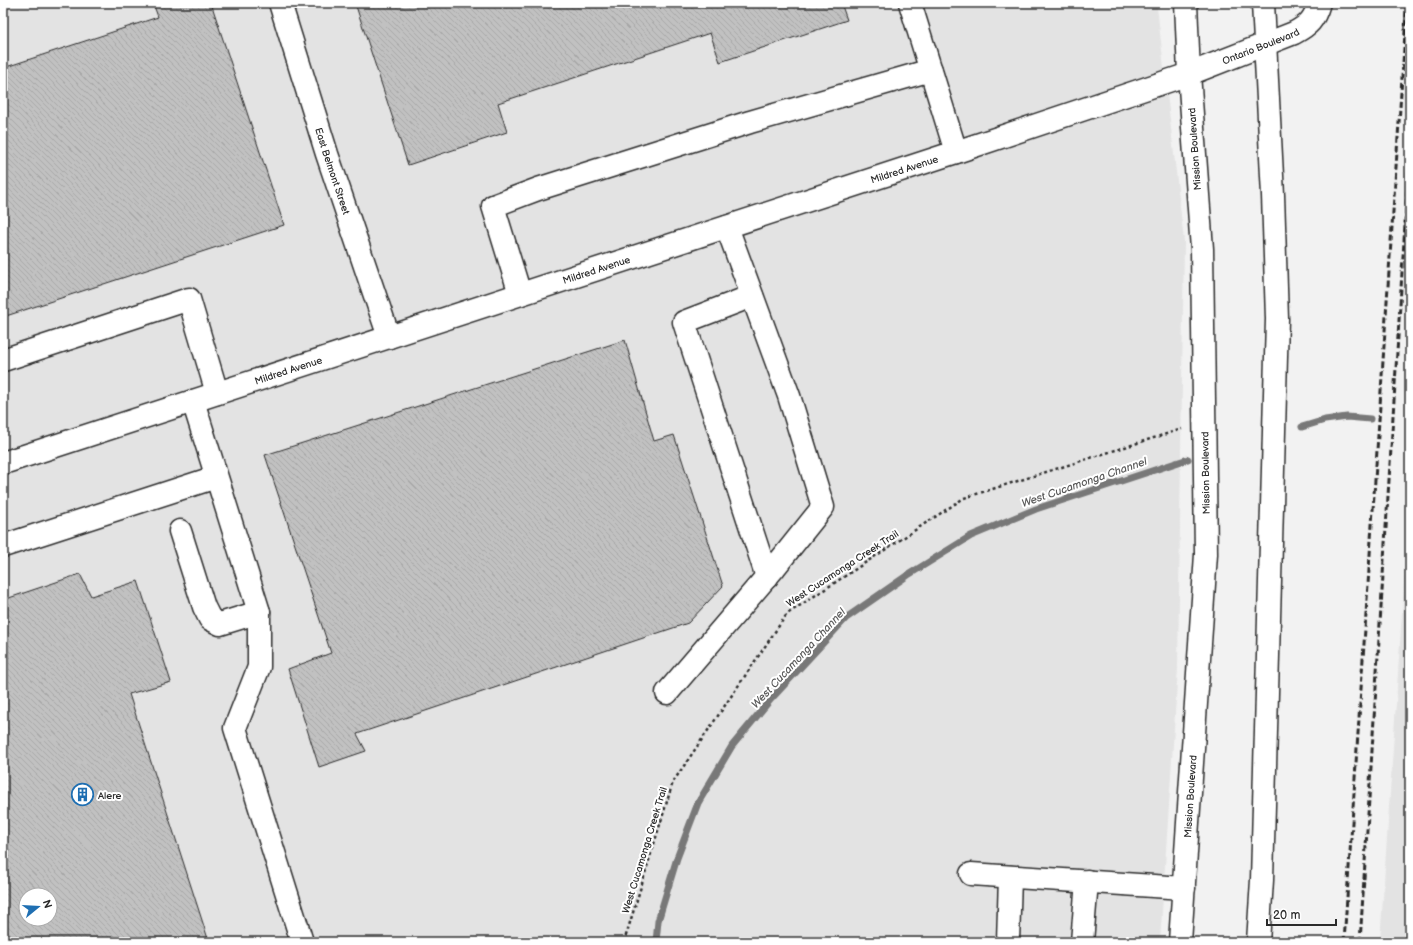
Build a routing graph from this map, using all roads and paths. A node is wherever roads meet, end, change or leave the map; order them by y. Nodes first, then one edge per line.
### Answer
1 (280, 3) edge
2 (910, 3) edge
3 (1186, 3) edge
4 (1263, 3) edge
5 (1319, 3) edge
6 (1266, 45) junction
7 (931, 70) junction
8 (1189, 74) junction
9 (956, 152) junction
10 (727, 227) junction
11 (520, 294) junction
12 (752, 296) junction
13 (389, 337) junction
14 (3, 360) edge
15 (218, 393) junction
16 (193, 401) junction
17 (1183, 429) dead end
18 (3, 463) edge
19 (216, 477) junction
20 (180, 531) dead end
21 (3, 546) edge
22 (767, 577) junction
23 (259, 612) junction
24 (667, 693) dead end
25 (971, 874) dead end
26 (1010, 877) junction
27 (1087, 881) junction
28 (1184, 888) junction
29 (302, 942) edge
30 (624, 942) edge
31 (1008, 942) edge
32 (1082, 942) edge
33 (1180, 942) edge
34 (1258, 942) edge

1 - 13 main road, East Belmont Street
2 - 7 main road
3 - 8 main road, Mission Boulevard
4 - 6 main road
5 - 6 main road, Ontario Boulevard
6 - 8 main road, Ontario Boulevard
6 - 34 main road
7 - 9 main road
7 - 11 main road
8 - 9 main road, Mildred Avenue
8 - 28 main road, Mission Boulevard
9 - 10 main road, Mildred Avenue
10 - 11 main road, Mildred Avenue
10 - 12 main road
11 - 13 main road, Mildred Avenue
12 - 22 main road
12 - 22 main road
13 - 15 main road, Mildred Avenue
14 - 15 main road
15 - 16 main road, Mildred Avenue
16 - 18 main road, Mildred Avenue
16 - 19 main road
17 - 30 path, West Cucamonga Creek Trail
19 - 21 main road
19 - 23 main road
20 - 23 main road
22 - 24 main road
23 - 29 main road
25 - 26 main road
26 - 27 main road
26 - 31 main road
27 - 28 main road
27 - 32 main road
28 - 33 main road, Mission Boulevard

